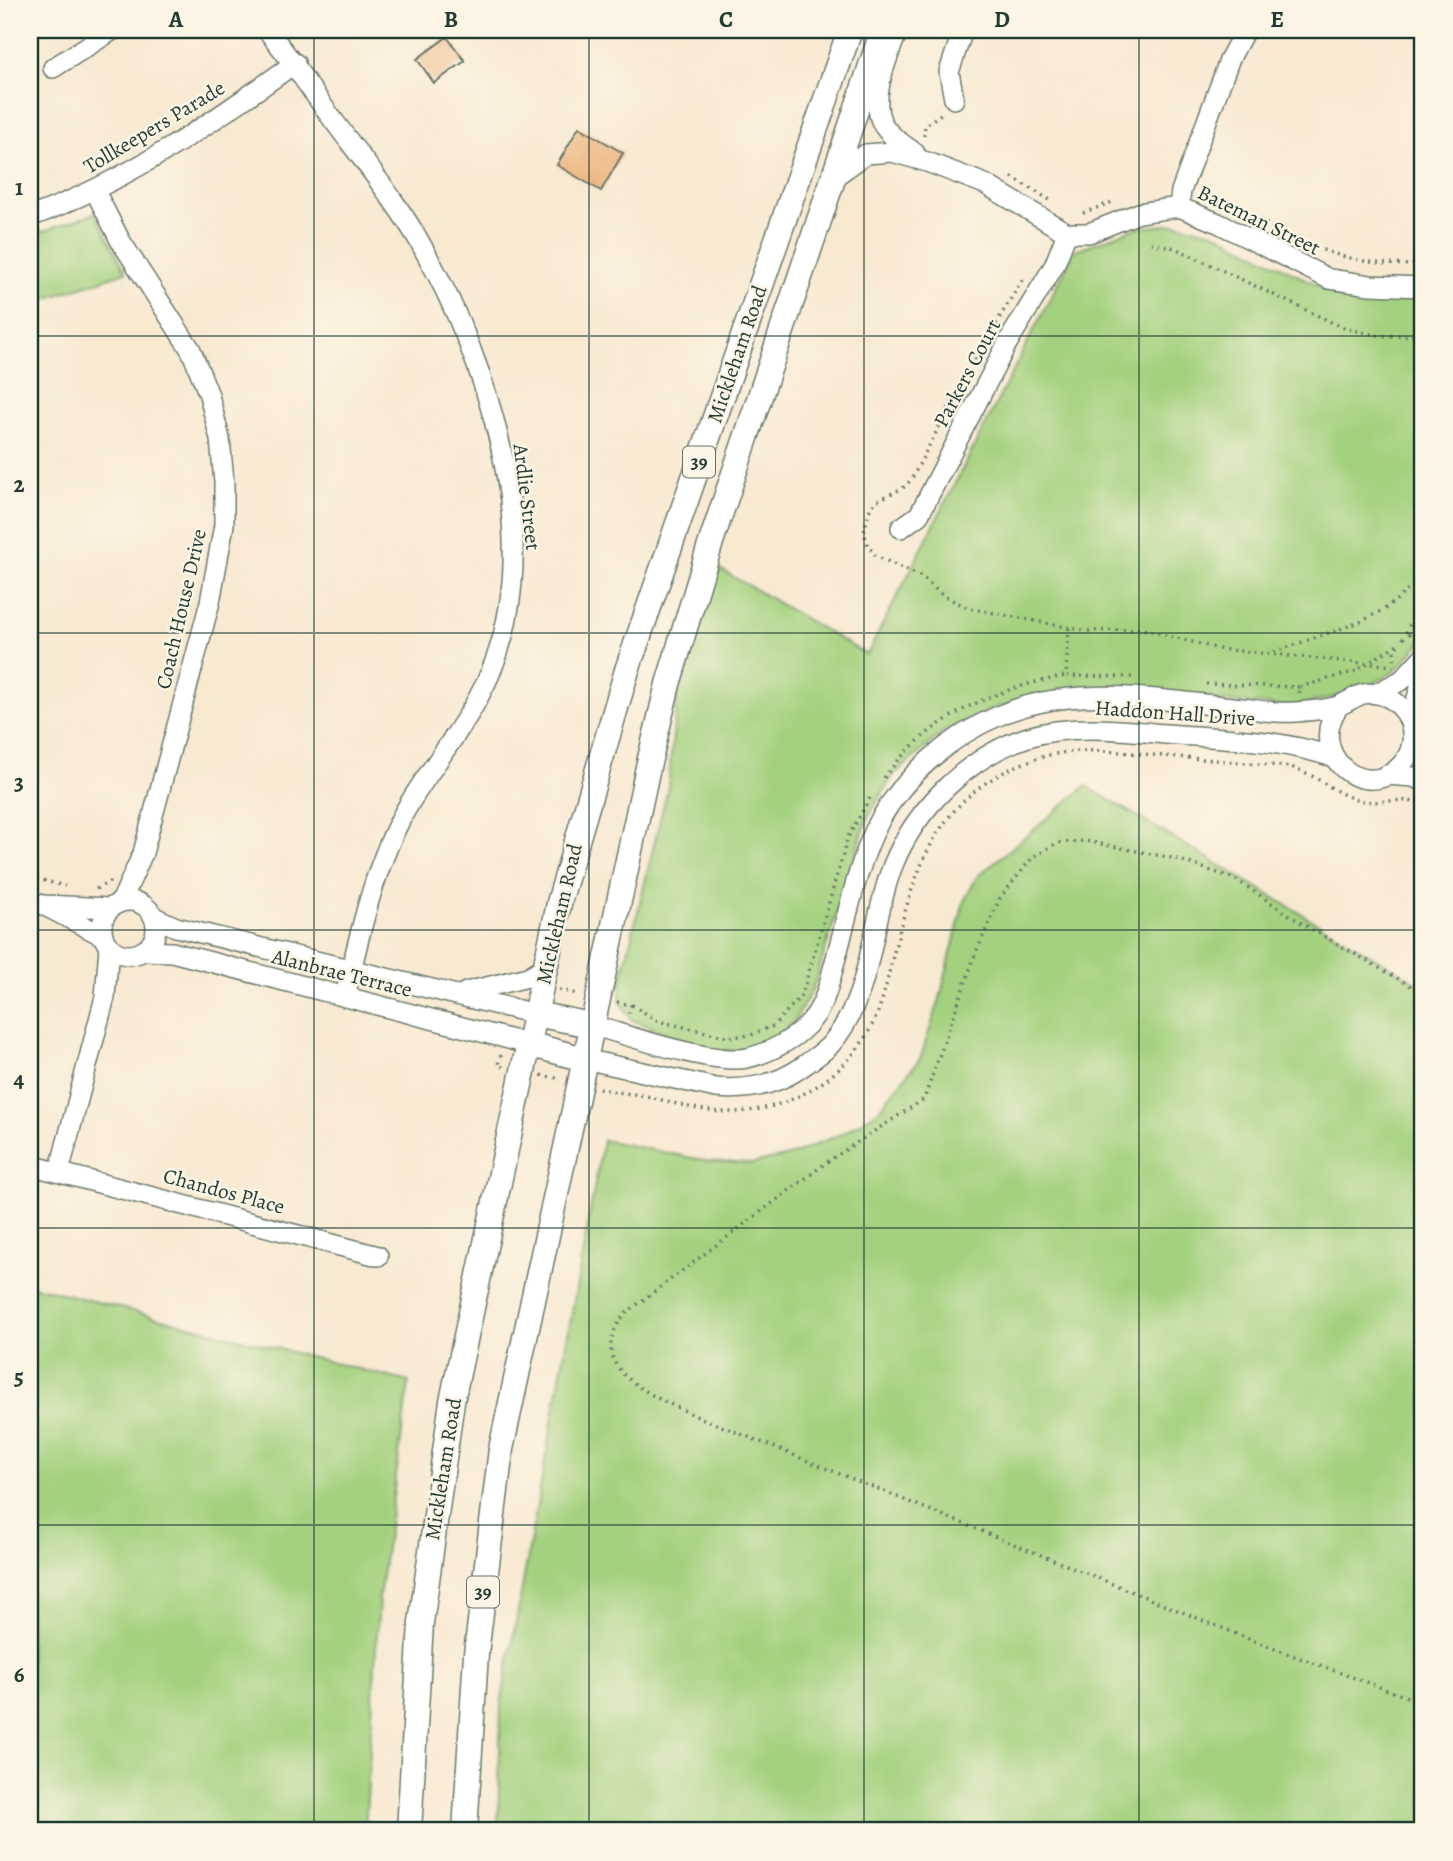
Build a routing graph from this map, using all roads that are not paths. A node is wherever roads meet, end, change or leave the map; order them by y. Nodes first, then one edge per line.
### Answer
1 (113, 30) edge
2 (267, 30) edge
3 (850, 30) edge
4 (883, 30) edge
5 (898, 30) edge
6 (963, 30) edge
7 (1245, 30) edge
8 (295, 63) junction
9 (53, 68) dead end
10 (954, 99) road end
11 (927, 162) junction
12 (834, 177) junction
13 (95, 191) junction
14 (1180, 200) junction
15 (30, 217) edge
16 (1071, 224) junction
17 (1423, 287) edge
18 (901, 528) dead end
19 (1423, 657) edge
20 (1423, 678) edge
21 (1377, 694) junction
22 (1339, 706) junction
23 (1416, 738) edge
24 (1333, 757) junction
25 (1387, 775) junction
26 (1423, 781) edge
27 (143, 853) junction
28 (36, 903) edge
29 (116, 905) junction
30 (148, 911) junction
31 (106, 941) junction
32 (137, 953) junction
33 (546, 966) junction
34 (351, 969) junction
35 (455, 993) junction
36 (105, 997) junction
37 (345, 997) junction
38 (535, 1014) junction
39 (591, 1025) junction
40 (528, 1044) junction
41 (584, 1059) junction
42 (30, 1165) edge
43 (59, 1171) junction
44 (378, 1256) dead end
45 (409, 1831) edge
46 (465, 1831) edge

1 - 9 street
2 - 8 street, Ardlie Street
3 - 33 main road, Mickleham Road / 39
4 - 12 main road, Mickleham Road / 39
5 - 11 street
6 - 10 street
7 - 14 street
8 - 13 street, Tollkeepers Parade
8 - 34 street, Ardlie Street
11 - 12 street
11 - 16 street
12 - 39 main road, Mickleham Road / 39
13 - 15 street, Tollkeepers Parade
13 - 27 street, Coach House Drive
14 - 16 street, Bateman Street
14 - 17 street, Bateman Street
16 - 18 street, Parkers Court
19 - 21 street
20 - 23 street
21 - 22 street
21 - 23 street
22 - 24 street
22 - 39 street, Haddon Hall Drive
23 - 25 street
24 - 25 street
24 - 41 street, Haddon Hall Drive
25 - 26 street
27 - 29 street, Coach House Drive
27 - 30 street, Coach House Drive
28 - 29 street
28 - 31 street
29 - 30 street
29 - 31 street
30 - 32 street
30 - 34 street, Alanbrae Terrace
31 - 32 street
31 - 36 street
32 - 36 street
32 - 37 street, Alanbrae Terrace
33 - 35 street
33 - 38 main road, Mickleham Road / 39
34 - 35 street, Alanbrae Terrace
34 - 37 street, Ardlie Street
35 - 38 street, Alanbrae Terrace
36 - 43 street
37 - 40 street, Alanbrae Terrace
38 - 39 main road
38 - 40 main road, Mickleham Road / 39
39 - 41 main road, Mickleham Road / 39
40 - 41 main road
40 - 45 main road, Mickleham Road / 39
41 - 46 main road, Mickleham Road / 39
42 - 43 street, Chandos Place
43 - 44 street, Chandos Place

